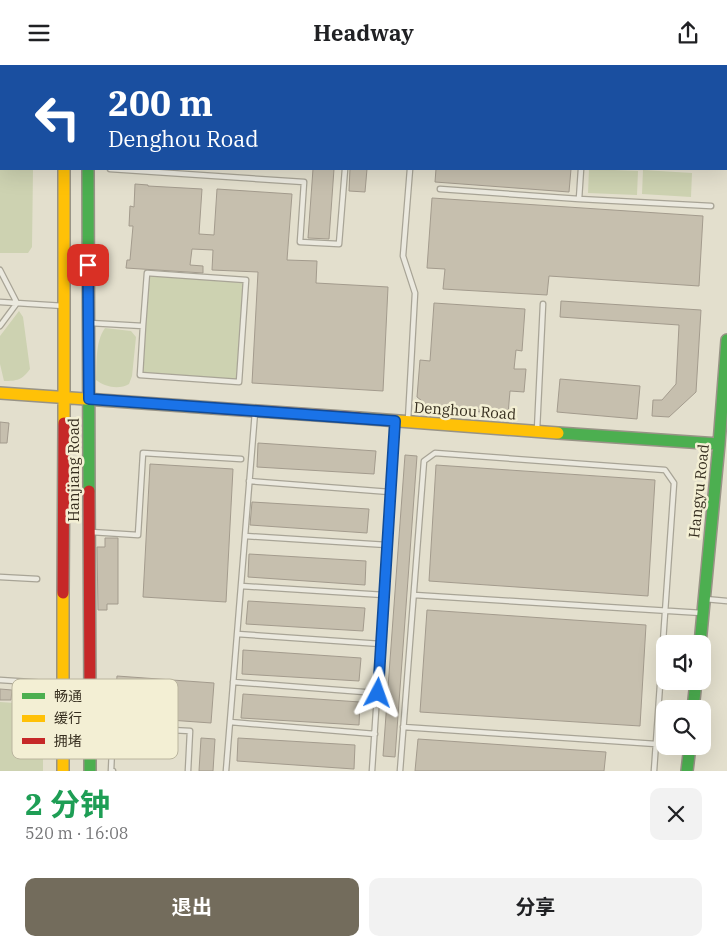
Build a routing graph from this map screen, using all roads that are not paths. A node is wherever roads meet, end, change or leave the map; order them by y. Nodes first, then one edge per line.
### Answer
1 (64, 170) edge
2 (88, 170) edge
3 (125, 170) edge
4 (345, 170) edge
5 (410, 170) edge
6 (581, 170) edge
7 (440, 189) dead end
8 (579, 199) junction
9 (710, 206) dead end
10 (0, 270) edge
11 (0, 302) edge
12 (17, 303) junction
13 (543, 304) dead end
14 (64, 306) junction
15 (89, 323) junction
16 (143, 325) junction
17 (0, 326) edge
18 (727, 340) edge
19 (725, 382) edge
20 (0, 393) edge
21 (64, 397) junction
22 (89, 399) junction
23 (255, 411) junction
24 (395, 421) junction
25 (408, 422) junction
26 (537, 431) junction
27 (719, 444) junction
28 (241, 459) dead end
29 (249, 481) junction
30 (390, 492) junction
31 (89, 531) junction
32 (245, 537) junction
33 (387, 545) junction
34 (0, 577) edge
35 (37, 579) dead end
36 (241, 586) junction
37 (384, 595) junction
38 (414, 595) junction
39 (704, 599) junction
40 (727, 601) edge
41 (665, 611) junction
42 (703, 613) junction
43 (237, 634) junction
44 (701, 635) edge
45 (381, 644) junction
46 (64, 679) edge
47 (90, 679) edge
48 (233, 682) junction
49 (378, 693) junction
50 (659, 700) edge
51 (230, 722) junction
52 (403, 727) junction
53 (178, 730) edge
54 (375, 734) junction
55 (656, 744) joint
56 (689, 755) edge
57 (188, 771) edge
58 (226, 771) edge
59 (372, 771) edge
60 (400, 771) edge
61 (654, 771) edge
62 (687, 771) edge

1 - 14 main road, Hanjiang Road
2 - 15 main road, Hanjiang Road
3 - 4 lane
5 - 25 lane
6 - 8 lane
7 - 8 lane
8 - 9 lane
10 - 12 lane
11 - 12 lane
12 - 14 lane
12 - 17 lane
13 - 26 lane
14 - 21 main road, Hanjiang Road
15 - 16 lane
15 - 22 main road, Hanjiang Road
16 - 16 lane
18 - 19 main road, Hangyu Road
19 - 27 main road, Hangyu Road
20 - 21 main road, Denghou Road
21 - 22 main road, Denghou Road
21 - 46 main road, Hanjiang Road
22 - 23 main road, Denghou Road
22 - 31 main road, Hanjiang Road
23 - 24 main road, Denghou Road
23 - 29 lane
24 - 25 main road, Denghou Road
24 - 30 lane
25 - 26 main road, Denghou Road
26 - 27 main road, Denghou Road
27 - 39 main road, Hangyu Road
28 - 31 lane
29 - 30 lane
29 - 32 lane
30 - 33 lane
31 - 47 main road, Hanjiang Road
32 - 33 lane
32 - 36 lane
33 - 37 lane
34 - 35 lane
36 - 37 lane
36 - 43 lane
37 - 45 lane
38 - 41 lane
38 - 41 lane
38 - 52 lane
39 - 40 lane
39 - 42 main road, Hangyu Road
41 - 42 lane
41 - 50 lane
42 - 44 main road, Hangyu Road
43 - 45 lane
43 - 48 lane
45 - 49 lane
48 - 49 lane
48 - 51 lane
49 - 54 lane
51 - 54 lane
51 - 58 lane
52 - 55 lane
52 - 60 lane
53 - 57 lane
54 - 59 lane
55 - 61 lane
56 - 62 main road

